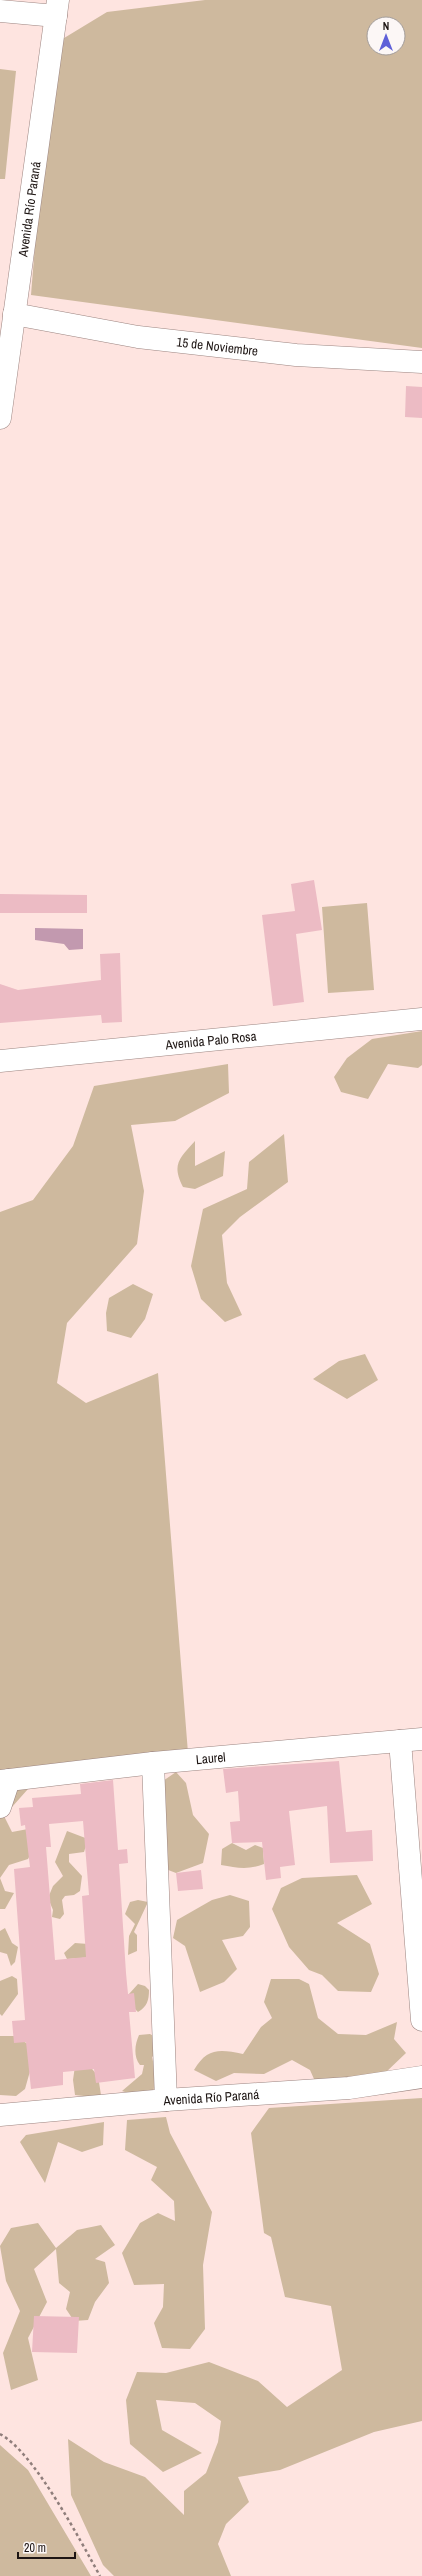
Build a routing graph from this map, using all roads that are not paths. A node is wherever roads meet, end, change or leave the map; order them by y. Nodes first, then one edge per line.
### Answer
1 (57, 8) edge
2 (0, 11) edge
3 (14, 314) junction
4 (422, 362) edge
5 (2, 393) edge
6 (0, 418) edge
7 (422, 1019) edge
8 (0, 1061) edge
9 (422, 1739) edge
10 (400, 1741) junction
11 (153, 1763) junction
12 (4, 1780) edge
13 (0, 1807) edge
14 (422, 2020) edge
15 (422, 2077) edge
16 (166, 2100) junction
17 (0, 2115) edge

1 - 2 street
1 - 3 street, Avenida Río Paraná
3 - 4 street, 15 de Noviembre
3 - 5 street, Avenida Río Paraná
5 - 6 street, Avenida Río Paraná
7 - 8 street, Avenida Palo Rosa
9 - 10 street, Laurel
10 - 11 street, Laurel
10 - 14 street
11 - 12 street, Laurel
11 - 16 street
12 - 13 street
15 - 16 street, Avenida Río Paraná
16 - 17 street, Avenida Río Paraná

